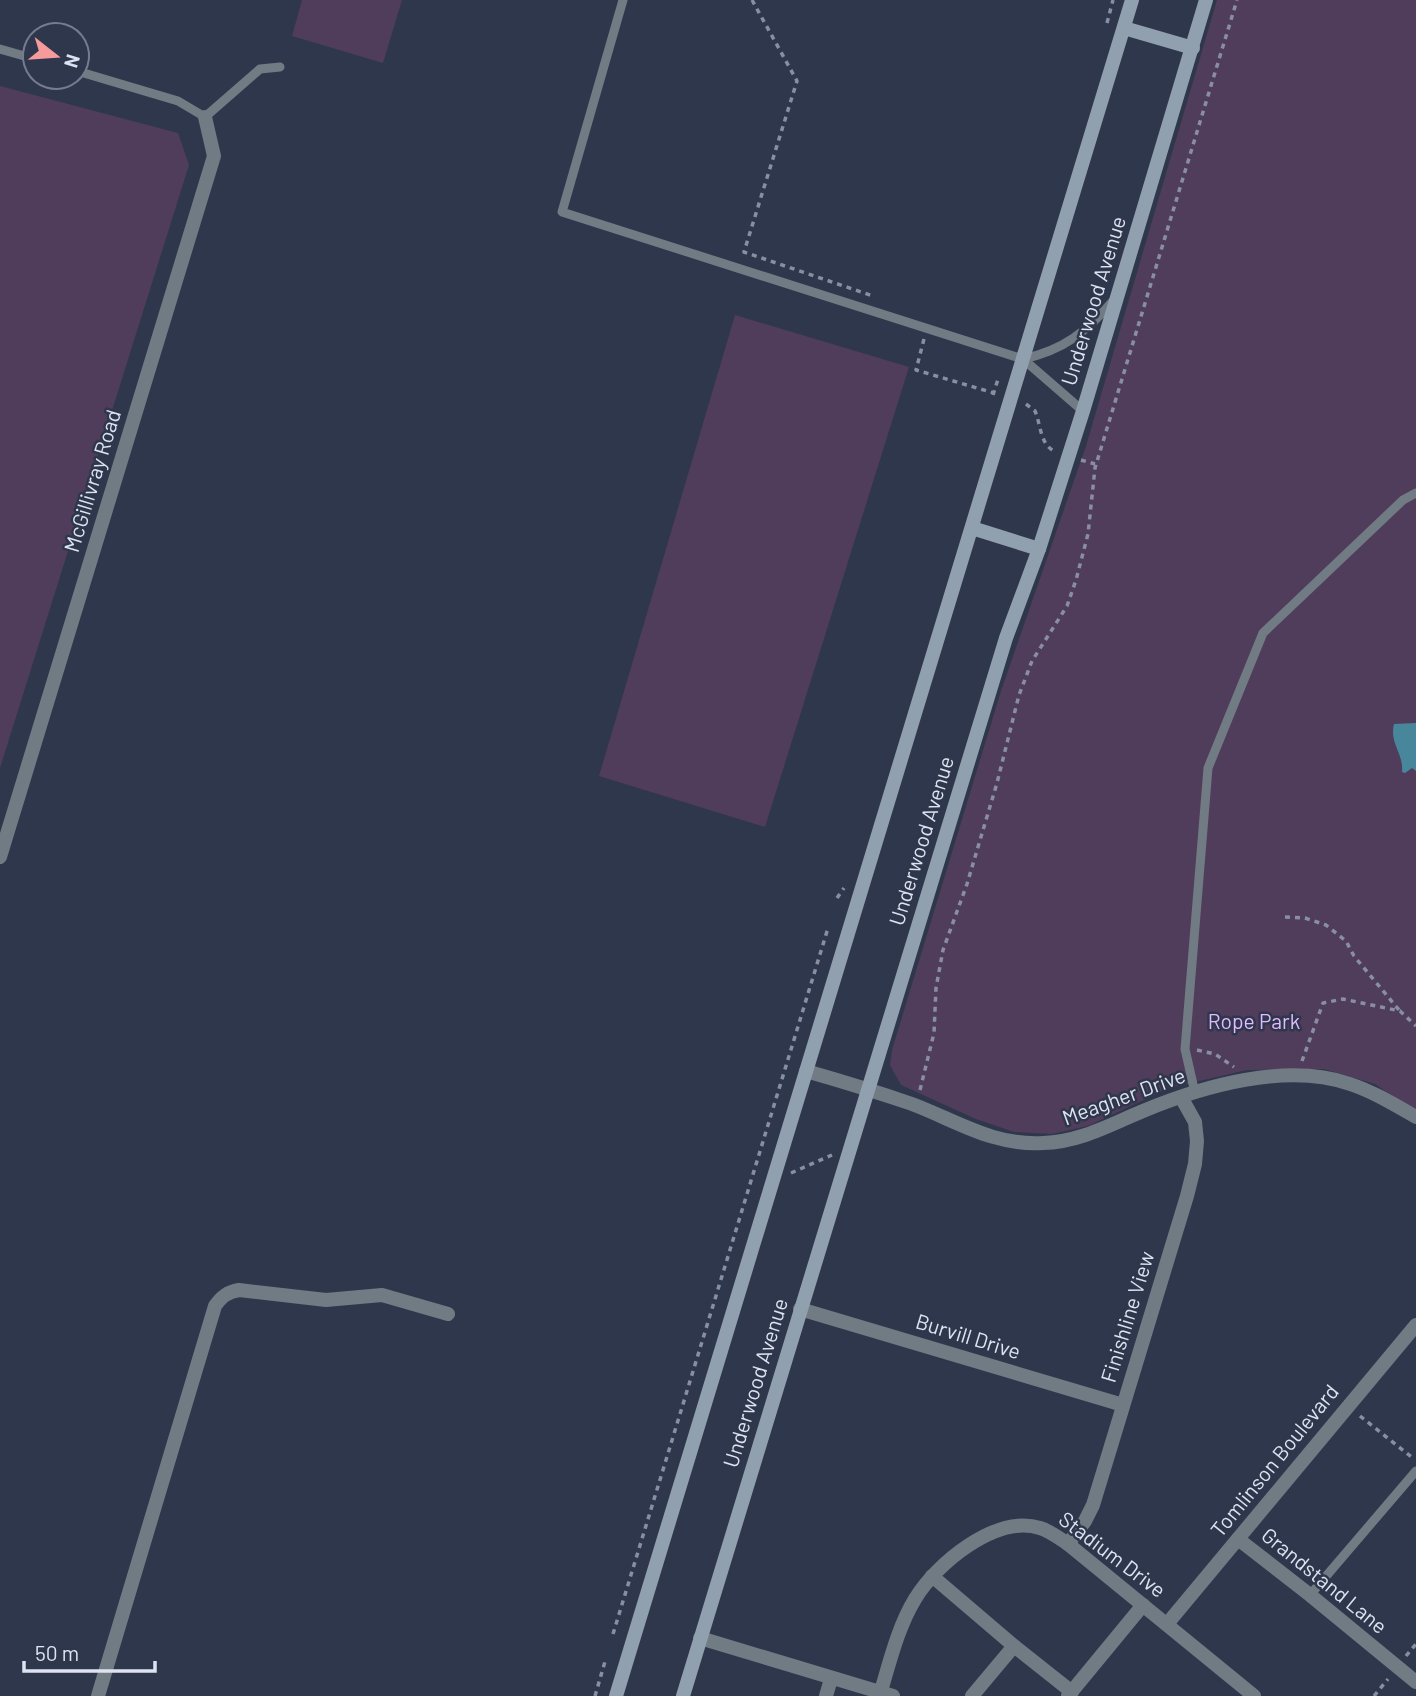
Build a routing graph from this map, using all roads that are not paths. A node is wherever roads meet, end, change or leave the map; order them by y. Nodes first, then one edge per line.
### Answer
1 (623, 0) edge
2 (1132, 0) edge
3 (1206, 0) edge
4 (1124, 28) junction
5 (1193, 48) junction
6 (0, 49) edge
7 (21, 55) edge
8 (280, 66) dead end
9 (91, 75) edge
10 (205, 117) junction
11 (1117, 296) junction
12 (1023, 359) junction
13 (1083, 411) junction
14 (1416, 493) edge
15 (972, 528) junction
16 (1039, 549) junction
17 (0, 857) edge
18 (806, 1071) junction
19 (868, 1089) junction
20 (1188, 1095) junction
21 (1416, 1117) edge
22 (800, 1309) junction
23 (448, 1314) dead end
24 (1416, 1325) edge
25 (1123, 1405) junction
26 (1416, 1471) edge
27 (1238, 1539) junction
28 (1068, 1544) junction
29 (932, 1576) junction
30 (1310, 1595) junction
31 (1143, 1605) junction
32 (1167, 1624) junction
33 (700, 1638) junction
34 (1014, 1646) junction
35 (831, 1679) junction
36 (1416, 1682) edge
37 (887, 1694) edge
38 (1070, 1694) edge
39 (98, 1696) edge
40 (616, 1696) edge
41 (683, 1696) edge
42 (826, 1696) edge
43 (972, 1696) edge
44 (1254, 1696) edge

1 - 12 lane
2 - 4 main road, Underwood Avenue
3 - 5 main road, Underwood Avenue
4 - 5 main road
4 - 12 main road, Underwood Avenue
5 - 11 main road, Underwood Avenue
6 - 7 lane
8 - 10 lane
9 - 10 lane
10 - 17 street, McGillivray Road
11 - 12 lane
11 - 13 main road, Underwood Avenue
12 - 13 lane
12 - 15 main road, Underwood Avenue
13 - 16 main road, Underwood Avenue
14 - 20 lane
15 - 16 main road
15 - 18 main road, Underwood Avenue
16 - 19 main road, Underwood Avenue
18 - 19 street, Meagher Drive
18 - 40 main road, Underwood Avenue
19 - 20 street, Meagher Drive
19 - 22 main road, Underwood Avenue
20 - 21 street, Meagher Drive
20 - 25 street, Finishline View
22 - 25 street, Burvill Drive
22 - 33 main road, Underwood Avenue
23 - 39 street
24 - 27 street, Tomlinson Boulevard
25 - 28 street, Finishline View
26 - 30 lane
27 - 30 street, Grandstand Lane
27 - 32 street, Tomlinson Boulevard
28 - 29 street, Stadium Drive
28 - 31 street, Stadium Drive
29 - 34 street
29 - 37 street, Stadium Drive
30 - 36 street, Grandstand Lane
31 - 32 street, Stadium Drive
31 - 38 street
32 - 44 street, Stadium Drive
33 - 35 street, Stadium Drive
33 - 41 main road, Underwood Avenue
34 - 38 street
34 - 43 street
35 - 37 street, Stadium Drive
35 - 42 street

